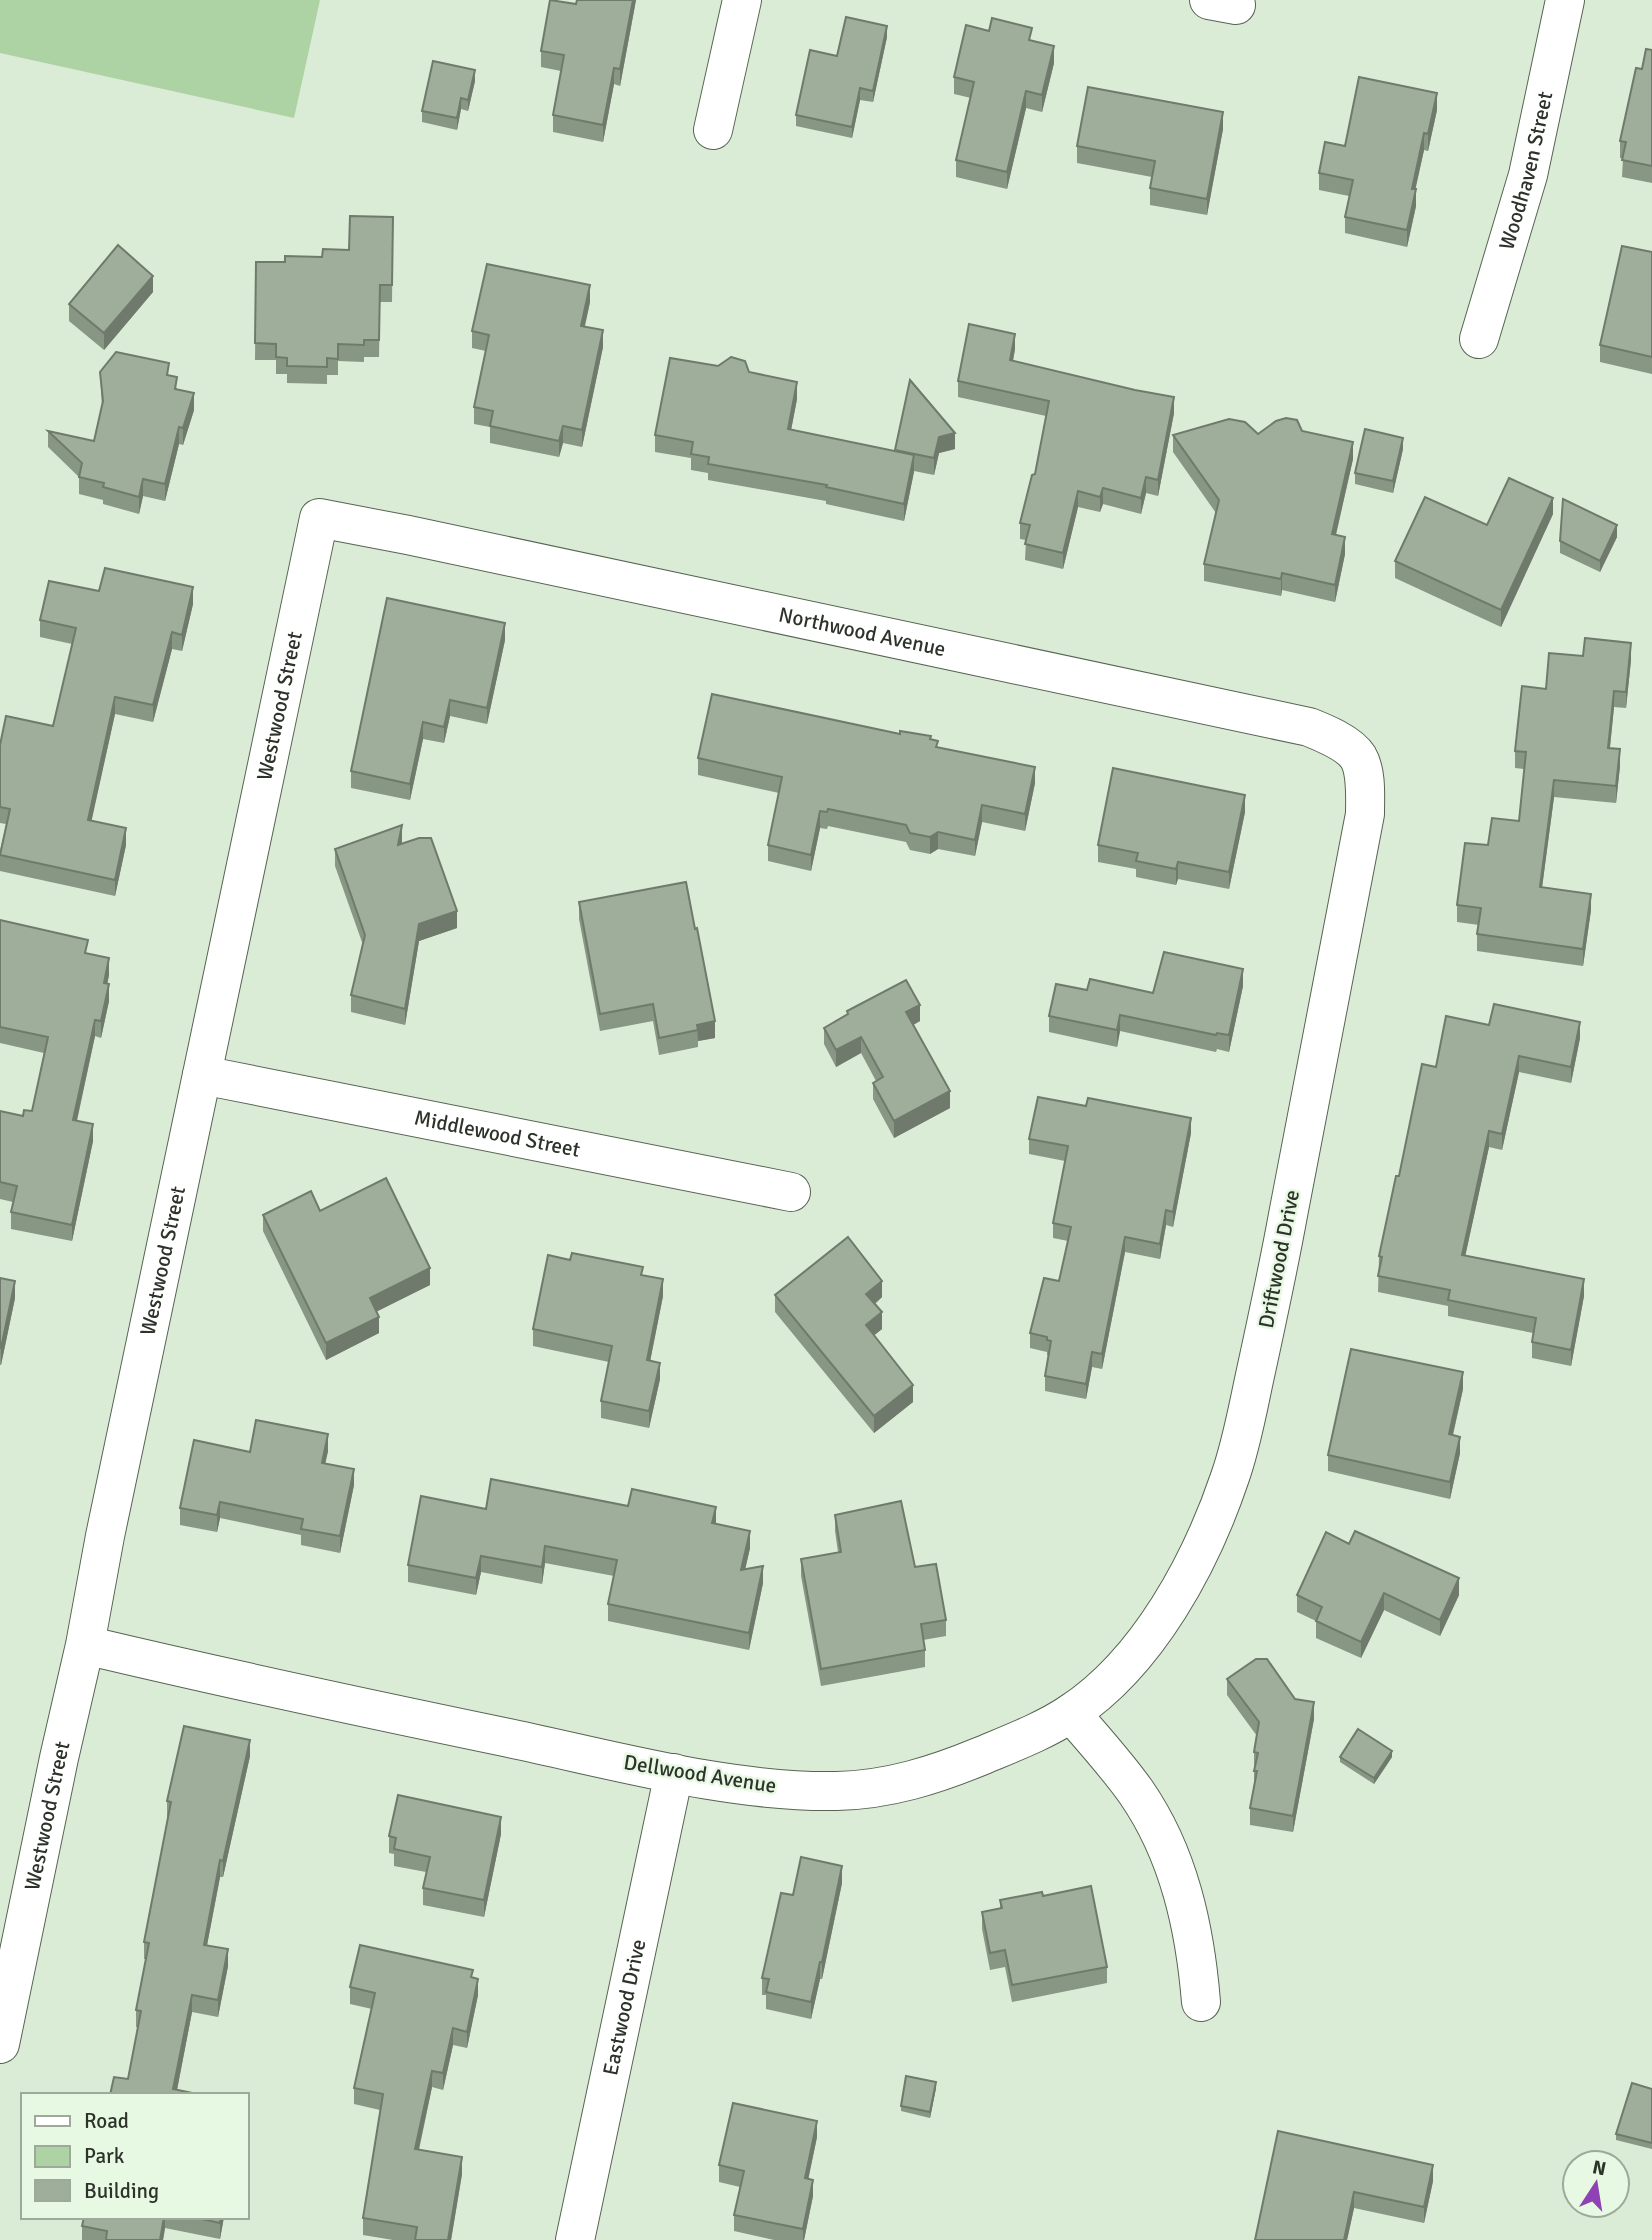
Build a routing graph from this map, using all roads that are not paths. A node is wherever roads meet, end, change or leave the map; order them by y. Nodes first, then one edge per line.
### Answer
1 (742, 0) edge
2 (1565, 0) edge
3 (713, 130) dead end
4 (1479, 339) dead end
5 (359, 526) joint
6 (1358, 756) joint
7 (202, 1075) junction
8 (791, 1192) dead end
9 (85, 1645) junction
10 (1071, 1713) junction
11 (674, 1773) junction
12 (1201, 2002) dead end
13 (0, 2044) edge
14 (575, 2240) edge

1 - 3 street
2 - 4 street, Woodhaven Street
5 - 6 street, Northwood Avenue
5 - 7 street, Westwood Street
6 - 10 street, Driftwood Drive
7 - 8 street, Middlewood Street
7 - 9 street, Westwood Street
9 - 11 street, Dellwood Avenue
9 - 13 street, Westwood Street
10 - 11 street, Dellwood Avenue
10 - 12 street
11 - 14 street, Eastwood Drive

